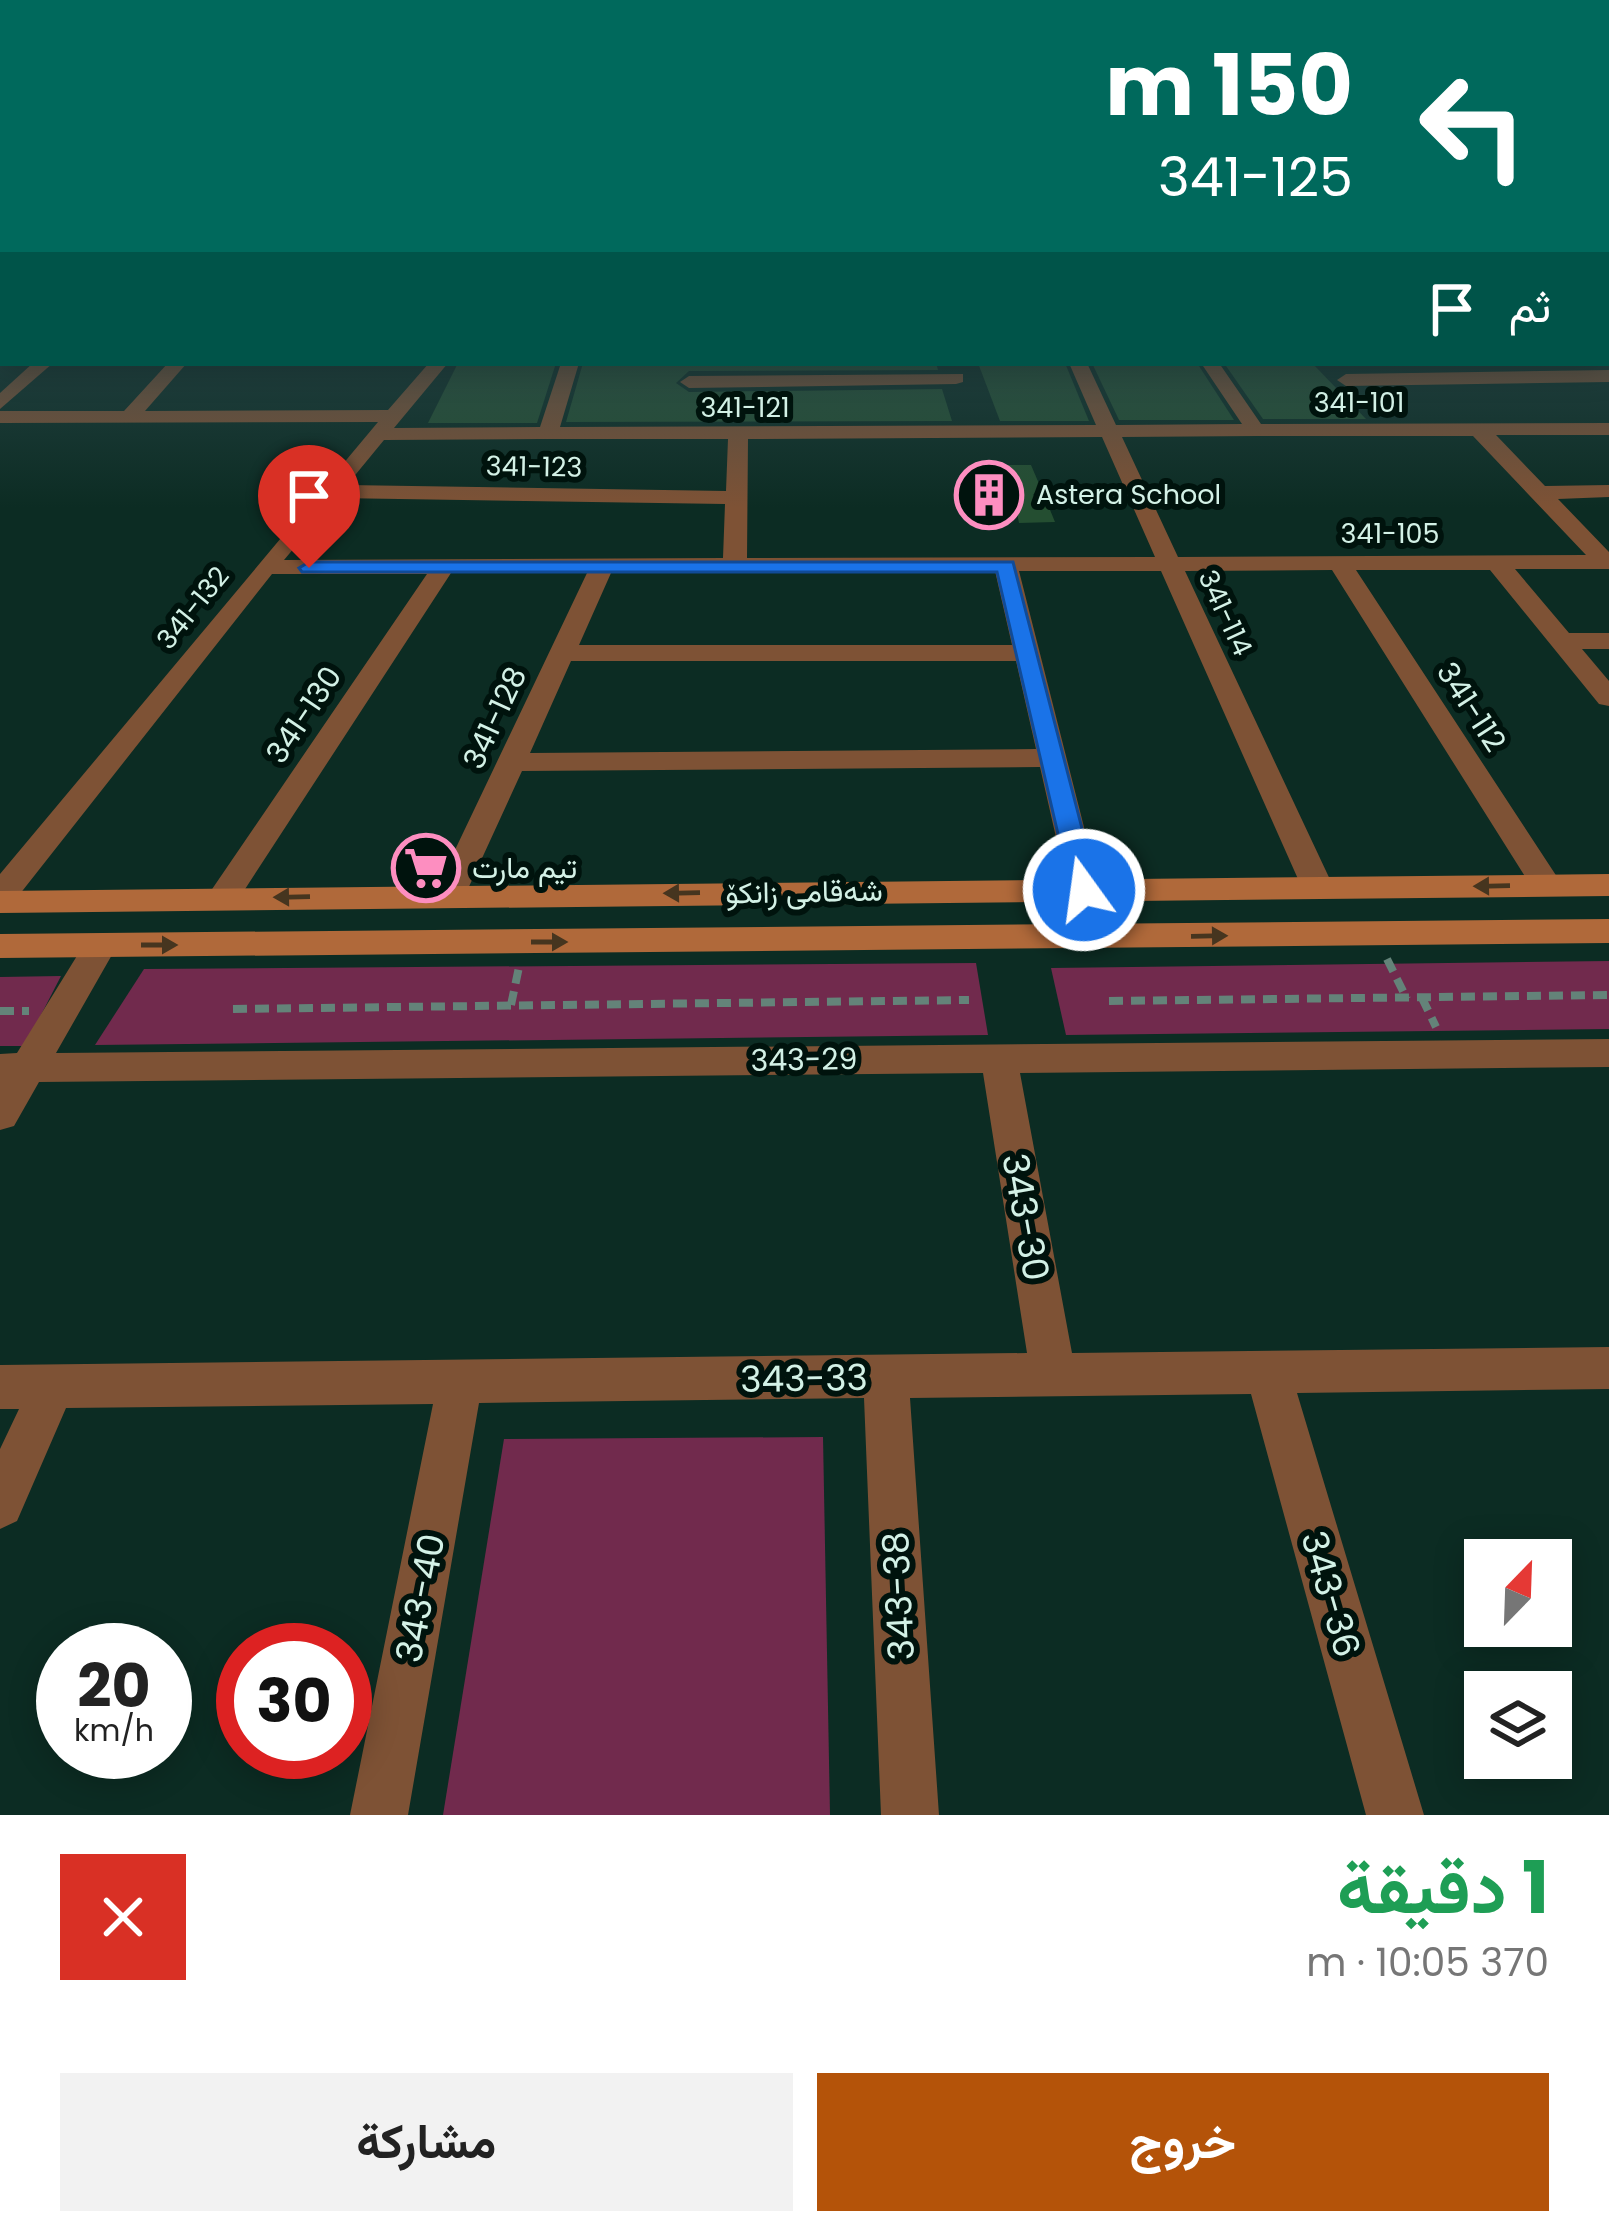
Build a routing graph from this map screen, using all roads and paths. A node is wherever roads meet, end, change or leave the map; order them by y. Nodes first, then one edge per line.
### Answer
1 (41, 366) edge
2 (175, 366) edge
3 (437, 366) edge
4 (570, 366) edge
5 (1079, 366) edge
6 (1212, 366) edge
7 (1334, 366) edge
8 (1609, 376) edge
9 (1346, 380) junction
10 (961, 397) edge
11 (1361, 397) dead end
12 (686, 399) edge
13 (0, 403) edge
14 (130, 416) junction
15 (0, 417) edge
16 (388, 425) junction
17 (1609, 429) edge
18 (1479, 430) junction
19 (1256, 431) junction
20 (1110, 432) junction
21 (738, 435) junction
22 (548, 436) junction
23 (331, 491) junction
24 (1609, 491) edge
25 (1137, 492) junction
26 (1042, 493) dead end
27 (1540, 493) junction
28 (736, 498) junction
29 (1497, 562) junction
30 (1607, 562) edge
31 (1340, 564) junction
32 (1171, 565) junction
33 (1006, 566) junction
34 (265, 567) junction
35 (601, 568) junction
36 (735, 568) junction
37 (441, 569) junction
38 (1562, 641) junction
39 (1609, 641) edge
40 (562, 653) junction
41 (1027, 653) junction
42 (1609, 698) edge
43 (1052, 758) junction
44 (512, 761) junction
45 (1609, 885) edge
46 (1546, 886) junction
47 (1318, 888) junction
48 (1084, 890) junction
49 (933, 891) junction
50 (449, 896) junction
51 (222, 898) junction
52 (0, 899) edge
53 (1609, 931) edge
54 (943, 939) junction
55 (0, 946) edge
56 (100, 946) junction
57 (1386, 957) dead end
58 (520, 963) dead end
59 (1609, 995) edge
60 (1422, 998) junction
61 (1407, 999) junction
62 (969, 1000) dead end
63 (1109, 1000) dead end
64 (511, 1005) junction
65 (233, 1009) dead end
66 (0, 1011) edge
67 (33, 1011) dead end
68 (1438, 1032) dead end
69 (1609, 1053) edge
70 (999, 1058) junction
71 (14, 1068) edge
72 (0, 1115) edge
73 (1609, 1368) edge
74 (1268, 1372) junction
75 (1053, 1375) junction
76 (886, 1377) junction
77 (460, 1382) junction
78 (52, 1387) junction
79 (0, 1388) edge
80 (0, 1504) edge
81 (380, 1815) edge
82 (910, 1815) edge
83 (1395, 1815) edge

1 - 13 street
2 - 14 street
3 - 16 street, 341-132
4 - 22 street
5 - 20 street, 341-114
6 - 19 street
7 - 9 street
8 - 9 street
9 - 11 street
10 - 12 street
10 - 20 street, 341-121
10 - 21 street, 341-121
12 - 21 street, 341-121
12 - 22 street, 341-121
14 - 15 street, 341-121
14 - 16 street, 341-121
16 - 22 street, 341-121
16 - 23 street, 341-132
17 - 18 street, 341-101
18 - 19 street, 341-101
18 - 27 street
19 - 20 street, 341-101
20 - 25 street, 341-114
21 - 28 street
23 - 28 street, 341-123
23 - 34 street, 341-132
24 - 27 street
25 - 26 lane
25 - 32 street, 341-114
27 - 30 street
28 - 36 street
29 - 30 street, 341-105
29 - 31 street, 341-105
29 - 38 street
31 - 32 street, 341-105
31 - 46 street, 341-112
32 - 33 street, 341-105
32 - 47 street, 341-114
33 - 36 street, 341-105
33 - 41 street
34 - 37 street, 341-105
34 - 52 street, 341-132
35 - 36 street, 341-105
35 - 37 street, 341-105
35 - 40 street, 341-128
37 - 51 street, 341-130
38 - 39 street
38 - 42 street
40 - 41 street
40 - 44 street, 341-128
41 - 43 street
43 - 44 street
43 - 48 street
44 - 50 street, 341-128
45 - 46 main road, شەقامی زانکۆ
46 -> 47 main road, شەقامی زانکۆ
47 - 48 main road, شەقامی زانکۆ
48 - 49 main road, شەقامی زانکۆ
49 -> 50 main road, شەقامی زانکۆ
49 - 54 main road
50 -> 51 main road, شەقامی زانکۆ
51 - 52 main road, شەقامی زانکۆ
54 -> 53 main road, شەقامی زانکۆ
56 -> 54 main road, شەقامی زانکۆ
55 - 56 main road, شەقامی زانکۆ
56 - 71 street
57 - 61 path
58 - 64 path
59 - 60 path
60 - 61 path
60 - 68 path
61 - 63 path
62 - 64 path
64 - 65 path
66 - 67 path
69 - 70 street, 343-29
70 - 71 street, 343-29
70 - 75 street, 343-30
71 - 72 street
73 - 74 street, 343-33
74 - 75 street, 343-33
74 - 83 street, 343-36
75 - 76 street, 343-33
76 - 77 street, 343-33
76 - 82 street, 343-38
77 - 78 street, 343-33
77 - 81 street, 343-40
78 - 79 street, 343-33
78 - 80 street

